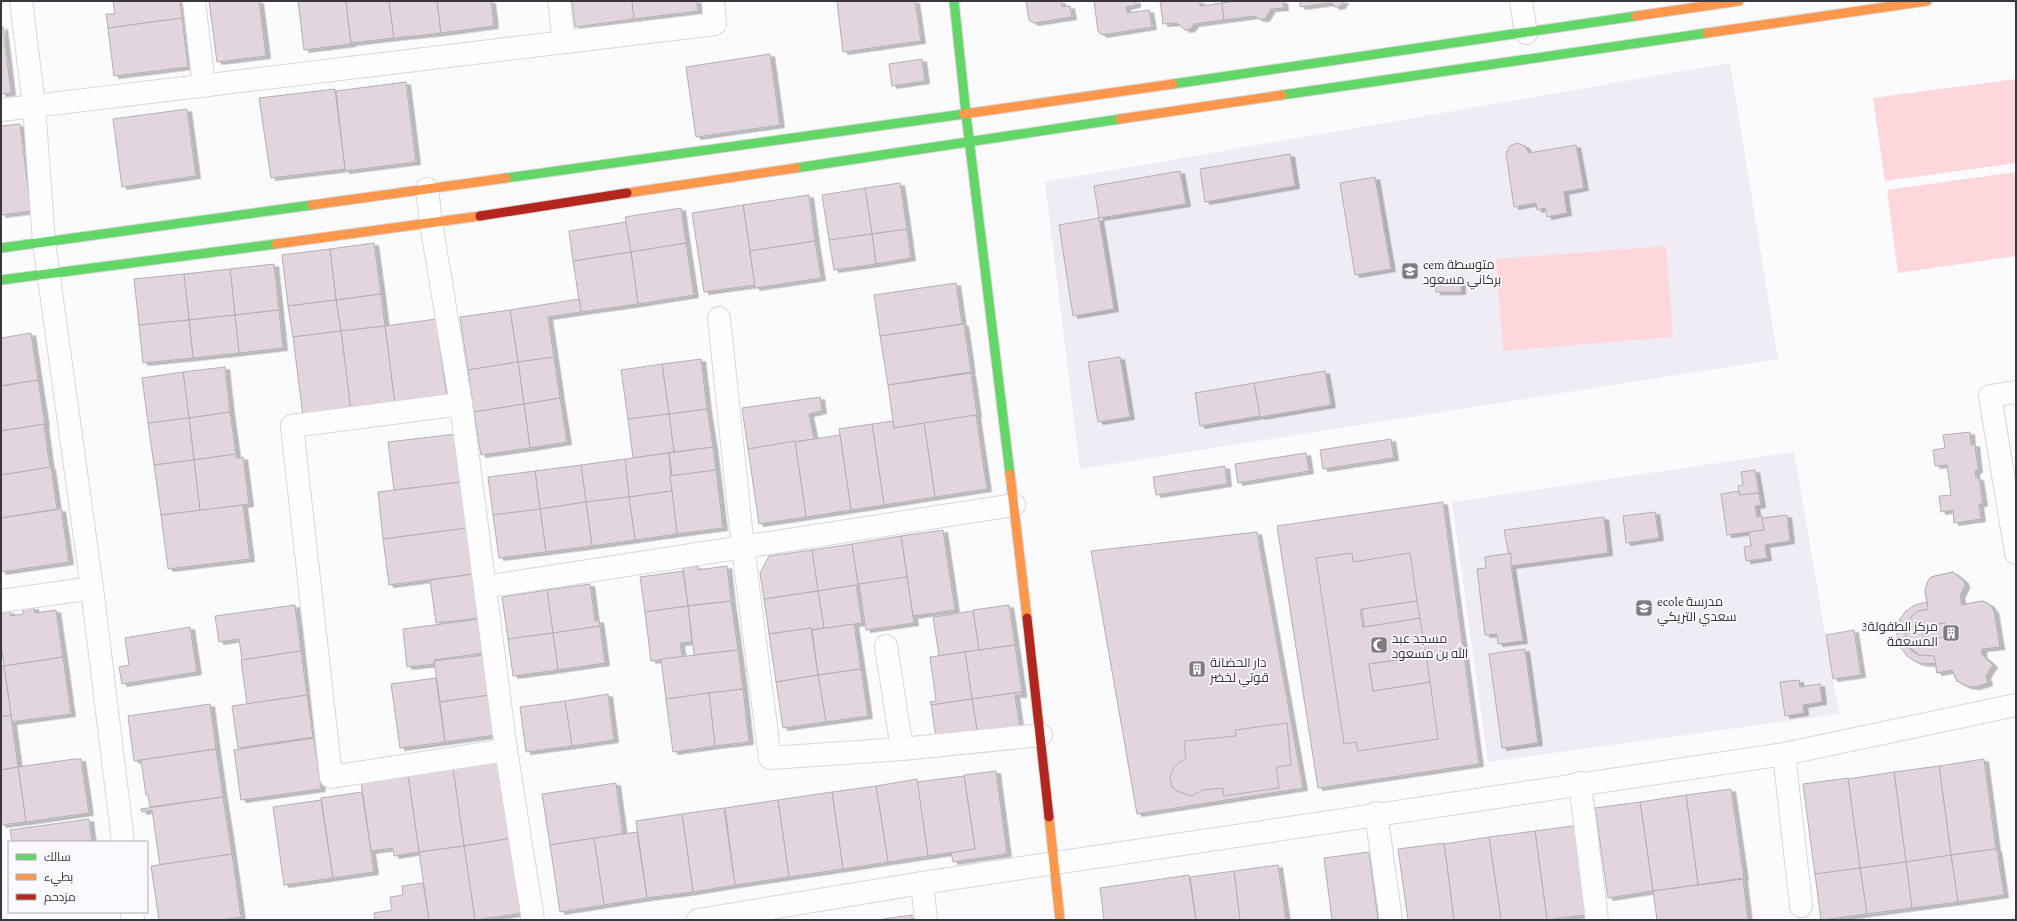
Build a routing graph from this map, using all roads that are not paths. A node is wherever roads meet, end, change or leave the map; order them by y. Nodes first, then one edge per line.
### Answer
1 (21, 1) edge
2 (194, 1) edge
3 (559, 1) edge
4 (713, 1) edge
5 (954, 1) edge
6 (1521, 1) edge
7 (1739, 1) edge
8 (1927, 1) edge
9 (1526, 33) junction
10 (564, 42) junction
11 (204, 86) junction
12 (34, 106) junction
13 (1, 110) edge
14 (966, 114) junction
15 (970, 140) junction
16 (427, 189) junction
17 (431, 223) junction
18 (44, 242) junction
19 (1, 248) edge
20 (48, 274) junction
21 (1, 280) edge
22 (719, 318) dead end
23 (2016, 392) edge
24 (462, 404) junction
25 (1014, 505) junction
26 (744, 548) junction
27 (2016, 553) edge
28 (485, 587) junction
29 (92, 588) junction
30 (1, 601) edge
31 (886, 646) dead end
32 (2016, 705) edge
33 (1041, 735) junction
34 (902, 749) junction
35 (506, 750) junction
36 (1784, 754) junction
37 (1580, 783) junction
38 (1376, 813) junction
39 (124, 841) edge
40 (1053, 863) junction
41 (922, 883) junction
42 (1801, 906) dead end
43 (708, 919) edge
44 (533, 920) edge
45 (926, 920) edge
46 (1060, 920) edge
47 (1391, 920) edge
48 (1597, 920) edge

1 - 12 street
2 - 11 street
3 - 10 street
4 - 10 street
5 - 14 main road
6 - 9 street
7 - 9 main road
8 - 15 main road
9 - 14 main road
10 - 11 street
11 - 12 street
12 - 13 street
12 - 18 street
14 - 15 main road
14 - 16 main road
15 - 17 main road
15 - 25 main road
16 - 17 street
16 - 18 main road
17 - 20 main road
17 - 24 street
18 - 19 main road
18 - 20 street
20 - 21 main road
20 - 29 street
22 - 26 street
23 - 27 street
24 - 28 street
24 - 35 street
25 - 26 street
25 - 33 main road
26 - 28 street
26 - 34 street
28 - 35 street
29 - 30 street
29 - 39 street
31 - 34 street
32 - 36 street
33 - 34 street
33 - 40 main road
35 - 44 street
36 - 37 street
36 - 42 street
37 - 38 street
37 - 48 street
38 - 40 street
38 - 47 street
40 - 41 street
40 - 46 main road
41 - 43 street
41 - 45 street

